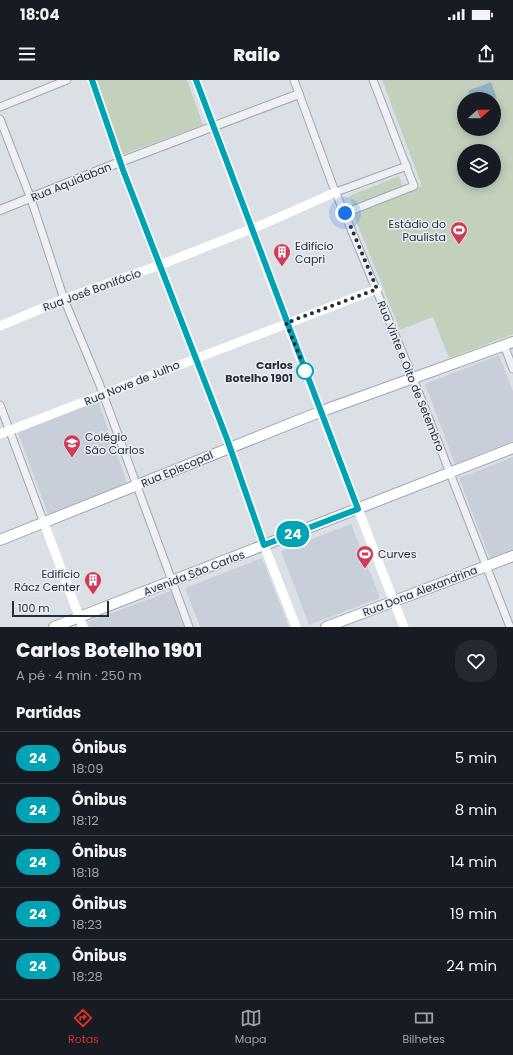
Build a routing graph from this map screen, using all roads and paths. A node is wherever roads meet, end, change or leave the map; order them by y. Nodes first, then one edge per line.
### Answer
1 (67, 80) edge
2 (92, 80) edge
3 (196, 80) edge
4 (294, 80) edge
5 (373, 80) edge
6 (299, 94) junction
7 (0, 107) edge
8 (0, 119) edge
9 (213, 126) junction
10 (120, 162) junction
11 (407, 166) junction
12 (336, 192) junction
13 (30, 199) junction
14 (0, 210) edge
15 (345, 213) junction
16 (251, 229) junction
17 (160, 265) junction
18 (377, 289) junction
19 (64, 299) junction
20 (286, 323) junction
21 (0, 326) edge
22 (508, 343) edge
23 (196, 357) junction
24 (513, 370) edge
25 (413, 378) junction
26 (103, 394) junction
27 (0, 405) edge
28 (322, 411) junction
29 (10, 430) junction
30 (0, 434) edge
31 (230, 447) junction
32 (513, 448) edge
33 (450, 473) junction
34 (138, 486) junction
35 (358, 509) junction
36 (44, 523) junction
37 (0, 540) edge
38 (264, 545) junction
39 (513, 556) edge
40 (487, 566) junction
41 (173, 581) junction
42 (394, 601) junction
43 (81, 622) edge
44 (54, 627) edge
45 (189, 627) edge
46 (296, 627) edge
47 (326, 627) edge
48 (404, 627) edge
49 (510, 627) edge

1 - 7 street
2 - 10 main road
3 - 9 main road
4 - 6 street, Rua Vinte e Oito de Setembro
5 - 11 street
6 - 9 street, Rua Aquidaban
6 - 12 street, Rua Vinte e Oito de Setembro
8 - 13 street
9 - 10 street, Rua Aquidaban
9 - 16 main road
10 - 13 street, Rua Aquidaban
10 - 17 main road
11 - 12 street, Rua José Bonifácio
11 - 15 street
12 - 15 street, Rua Vinte e Oito de Setembro
12 - 16 main road, Rua José Bonifácio
13 - 14 street, Rua Aquidaban
13 - 19 street
15 - 18 street, Rua Vinte e Oito de Setembro
16 - 17 main road, Rua José Bonifácio
16 - 20 main road
17 - 19 main road, Rua José Bonifácio
17 - 23 main road
18 - 20 main road, Rua Nove de Julho
18 - 25 street, Rua Vinte e Oito de Setembro
19 - 21 main road, Rua José Bonifácio
19 - 26 street
20 - 23 main road, Rua Nove de Julho
20 - 28 main road
22 - 24 street
22 - 25 main road, Rua Episcopal
23 - 26 main road, Rua Nove de Julho
23 - 31 main road
25 - 28 main road, Rua Episcopal
25 - 33 street, Rua Vinte e Oito de Setembro
26 - 29 main road, Rua Nove de Julho
26 - 34 street
27 - 29 street
28 - 31 main road, Rua Episcopal
28 - 35 main road
29 - 30 main road, Rua Nove de Julho
29 - 36 street
31 - 34 main road, Rua Episcopal
31 - 38 main road
32 - 33 main road, Avenida São Carlos
33 - 35 main road, Avenida São Carlos
33 - 40 street, Rua Vinte e Oito de Setembro
34 - 36 main road, Rua Episcopal
34 - 41 street
35 - 38 main road, Avenida São Carlos
35 - 42 main road
36 - 37 main road, Rua Episcopal
36 - 43 main road
38 - 41 main road, Avenida São Carlos
38 - 46 main road
39 - 40 main road, Rua Dona Alexandrina
40 - 42 main road, Rua Dona Alexandrina
40 - 49 street, Rua Vinte e Oito de Setembro
41 - 43 main road, Avenida São Carlos
41 - 45 street
42 - 47 main road, Rua Dona Alexandrina
42 - 48 main road
43 - 44 main road, Avenida São Carlos

